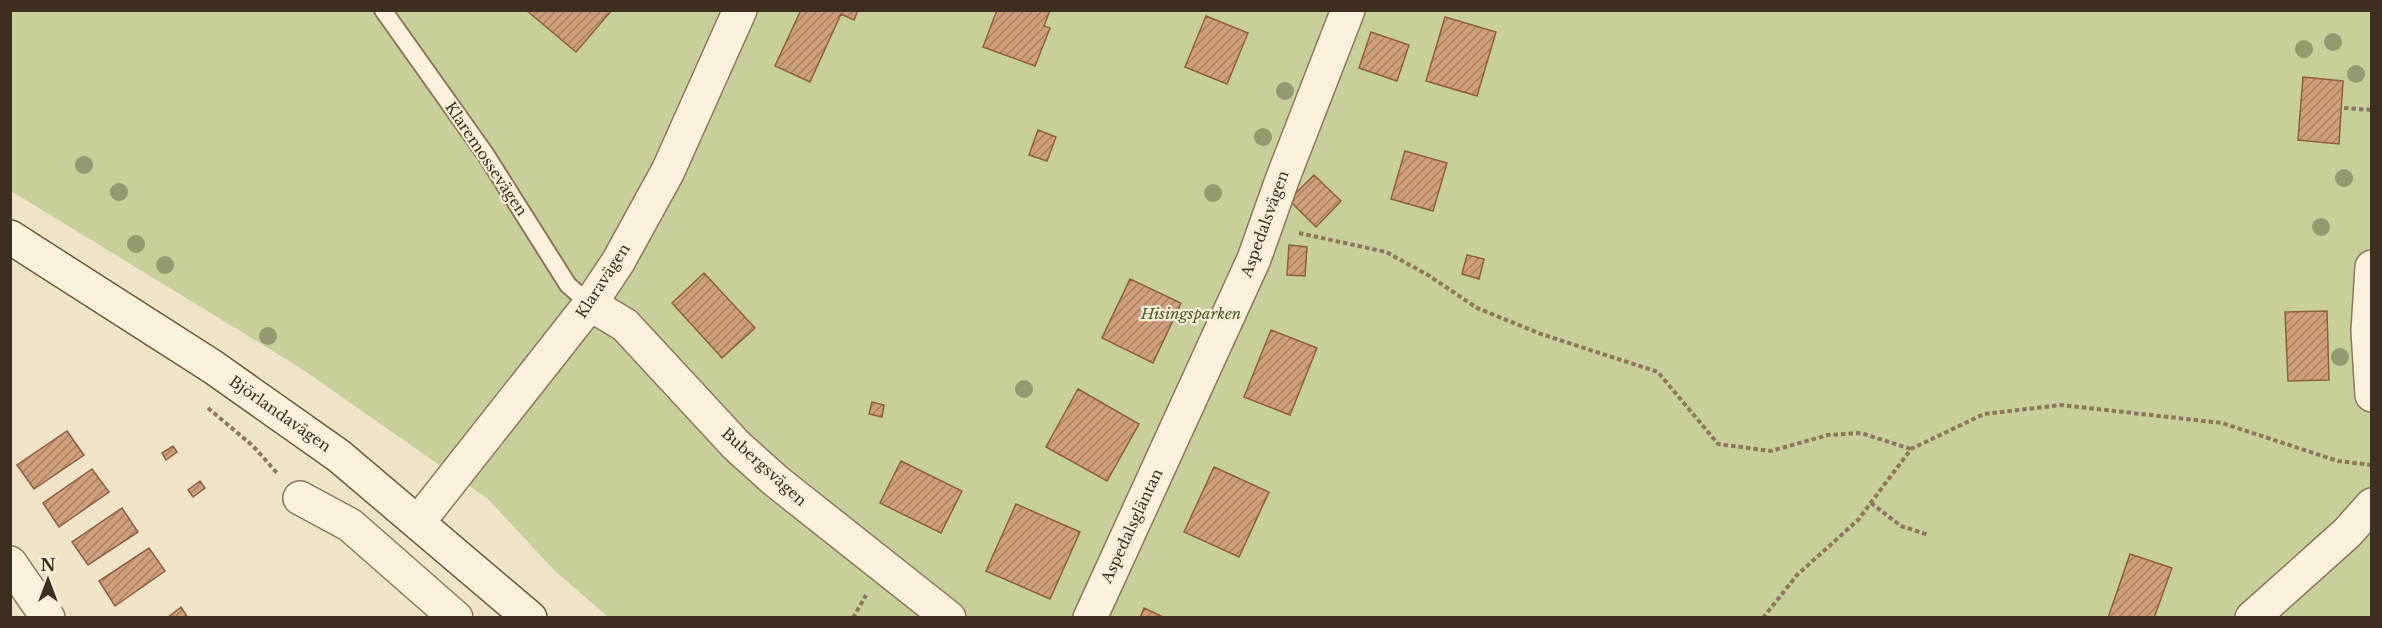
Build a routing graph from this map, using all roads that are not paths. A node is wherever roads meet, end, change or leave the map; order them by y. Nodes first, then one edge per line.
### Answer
1 (383, 10) edge
2 (740, 10) edge
3 (1348, 10) edge
4 (10, 237) edge
5 (2372, 267) edge
6 (590, 304) junction
7 (2372, 395) edge
8 (1174, 435) joint
9 (300, 498) road end
10 (2372, 505) edge
11 (419, 522) junction
12 (10, 564) edge
13 (48, 618) edge
14 (456, 618) edge
15 (530, 618) edge
16 (950, 618) edge
17 (1090, 618) edge
18 (2252, 618) edge

1 - 6 lane, Klaremossevägen
2 - 6 street, Klaravägen
3 - 8 street, Aspedalsvägen
4 - 11 street, Björlandavägen
5 - 7 street
6 - 11 street, Klaravägen
6 - 16 street, Bubergsvägen
8 - 17 street, Aspedalsgläntan
9 - 14 street
10 - 18 street
11 - 15 street, Björlandavägen
12 - 13 street

